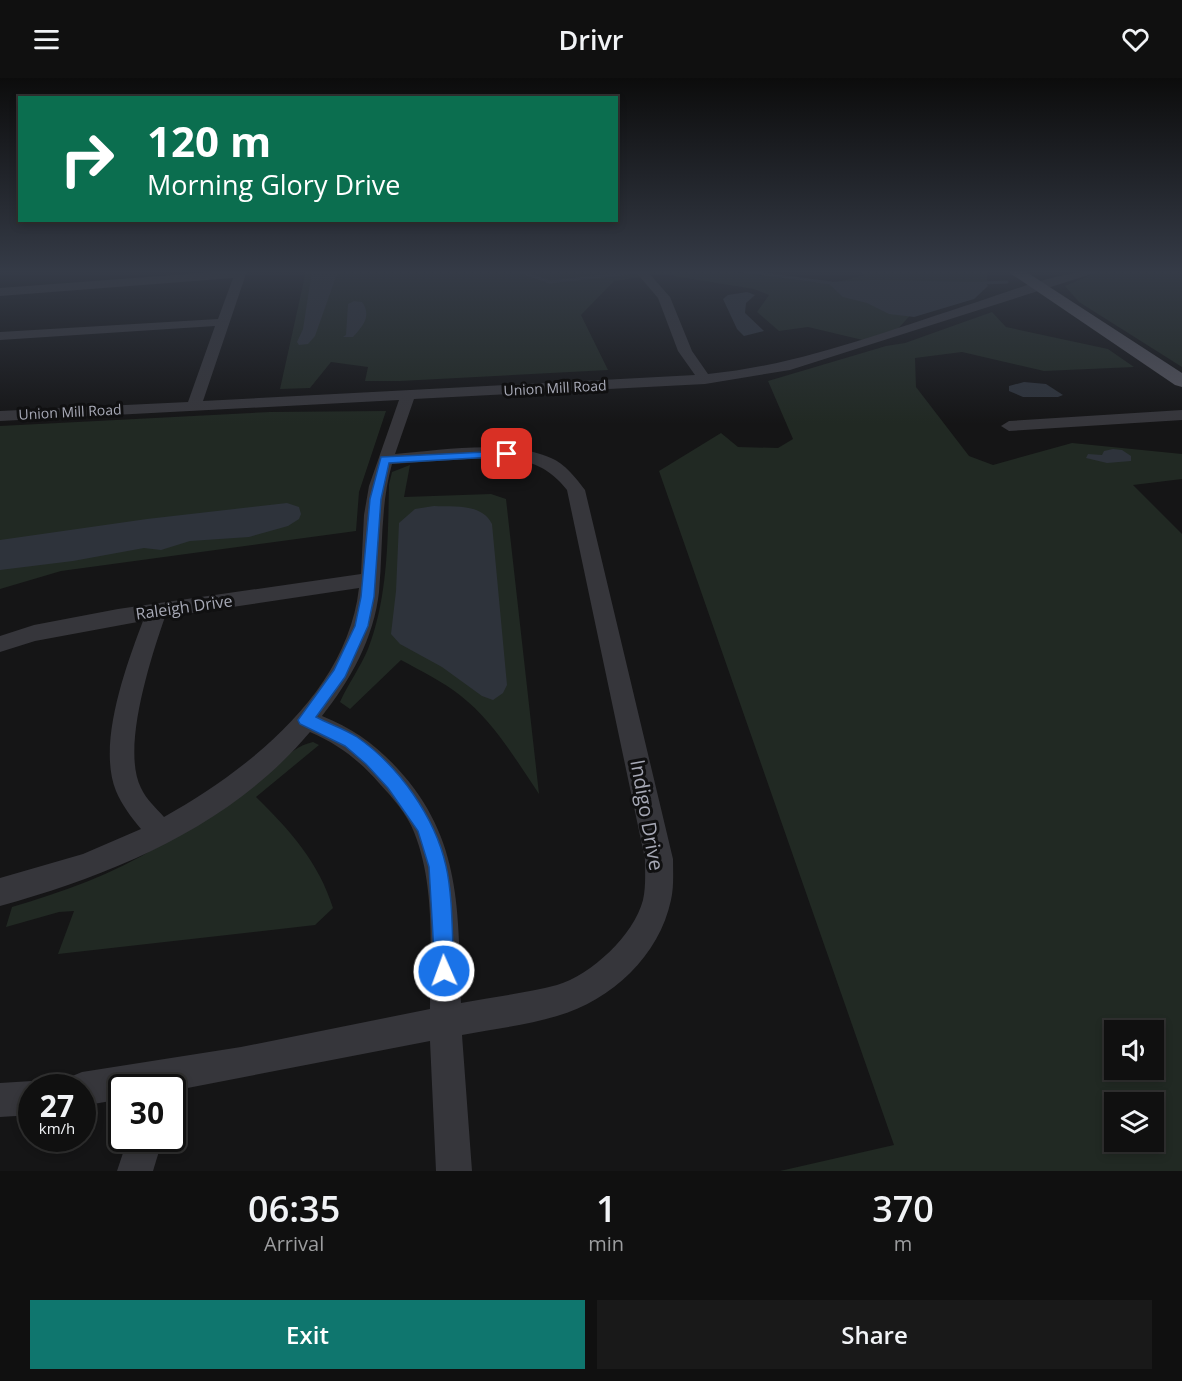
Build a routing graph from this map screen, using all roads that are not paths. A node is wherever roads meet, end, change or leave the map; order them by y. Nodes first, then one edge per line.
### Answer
1 (224, 322) joint
2 (674, 322) edge
3 (930, 322) edge
4 (1091, 322) edge
5 (0, 336) edge
6 (705, 380) junction
7 (1182, 381) edge
8 (408, 395) junction
9 (194, 406) junction
10 (1182, 415) edge
11 (0, 416) edge
12 (1009, 426) dead end
13 (385, 460) junction
14 (369, 580) junction
15 (157, 611) junction
16 (0, 644) edge
17 (306, 720) junction
18 (161, 834) junction
19 (0, 892) edge
20 (446, 1021) junction
21 (186, 1076) edge
22 (18, 1099) edge
23 (0, 1100) edge
24 (141, 1152) edge
25 (135, 1171) edge
26 (454, 1171) edge

1 - 5 street
1 - 9 street
2 - 6 street
3 - 6 street, Union Mill Road
4 - 7 main road
6 - 8 street, Union Mill Road
8 - 9 street, Union Mill Road
8 - 13 street
9 - 11 street, Union Mill Road
10 - 12 street
13 - 14 street
13 - 20 street, Indigo Drive
14 - 15 street, Raleigh Drive
14 - 17 street
15 - 16 street, Raleigh Drive
15 - 18 street
17 - 18 street
17 - 20 street
18 - 19 street
20 - 21 street, Indigo Drive
20 - 26 street
22 - 23 street
24 - 25 street

